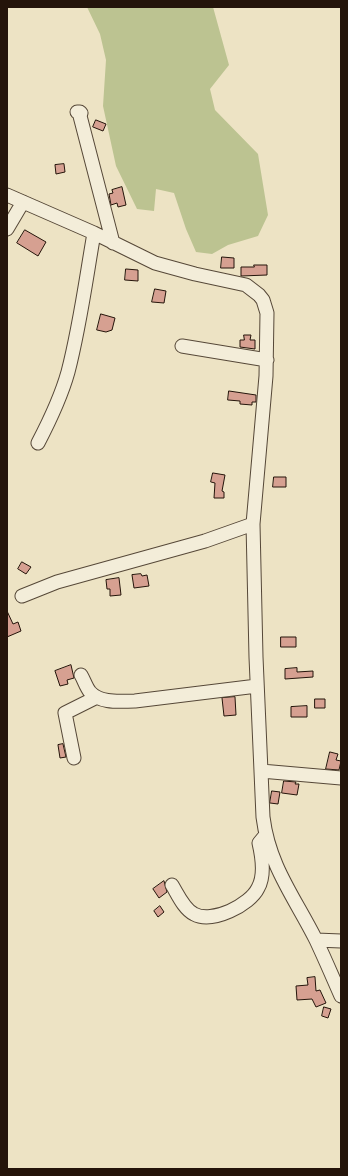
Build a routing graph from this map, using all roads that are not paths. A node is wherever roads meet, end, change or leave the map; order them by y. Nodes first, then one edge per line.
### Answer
1 (80, 116) dead end
2 (7, 195) edge
3 (23, 202) junction
4 (7, 228) edge
5 (94, 233) junction
6 (113, 243) junction
7 (182, 346) dead end
8 (267, 360) junction
9 (38, 443) dead end
10 (254, 524) junction
11 (22, 596) dead end
12 (81, 675) dead end
13 (257, 686) junction
14 (97, 697) junction
15 (74, 758) dead end
16 (261, 771) junction
17 (341, 778) edge
18 (265, 835) junction
19 (172, 885) dead end
20 (316, 940) junction
21 (341, 941) edge
22 (341, 996) edge

1 - 6 street
2 - 3 street
3 - 4 street
3 - 5 street
5 - 6 street
5 - 9 street
6 - 8 street
7 - 8 street
8 - 10 street
10 - 11 street
10 - 13 street
12 - 14 street
13 - 14 street
13 - 16 street
14 - 15 street
16 - 17 street
16 - 18 street
18 - 19 street
18 - 20 street
20 - 21 street
20 - 22 street

